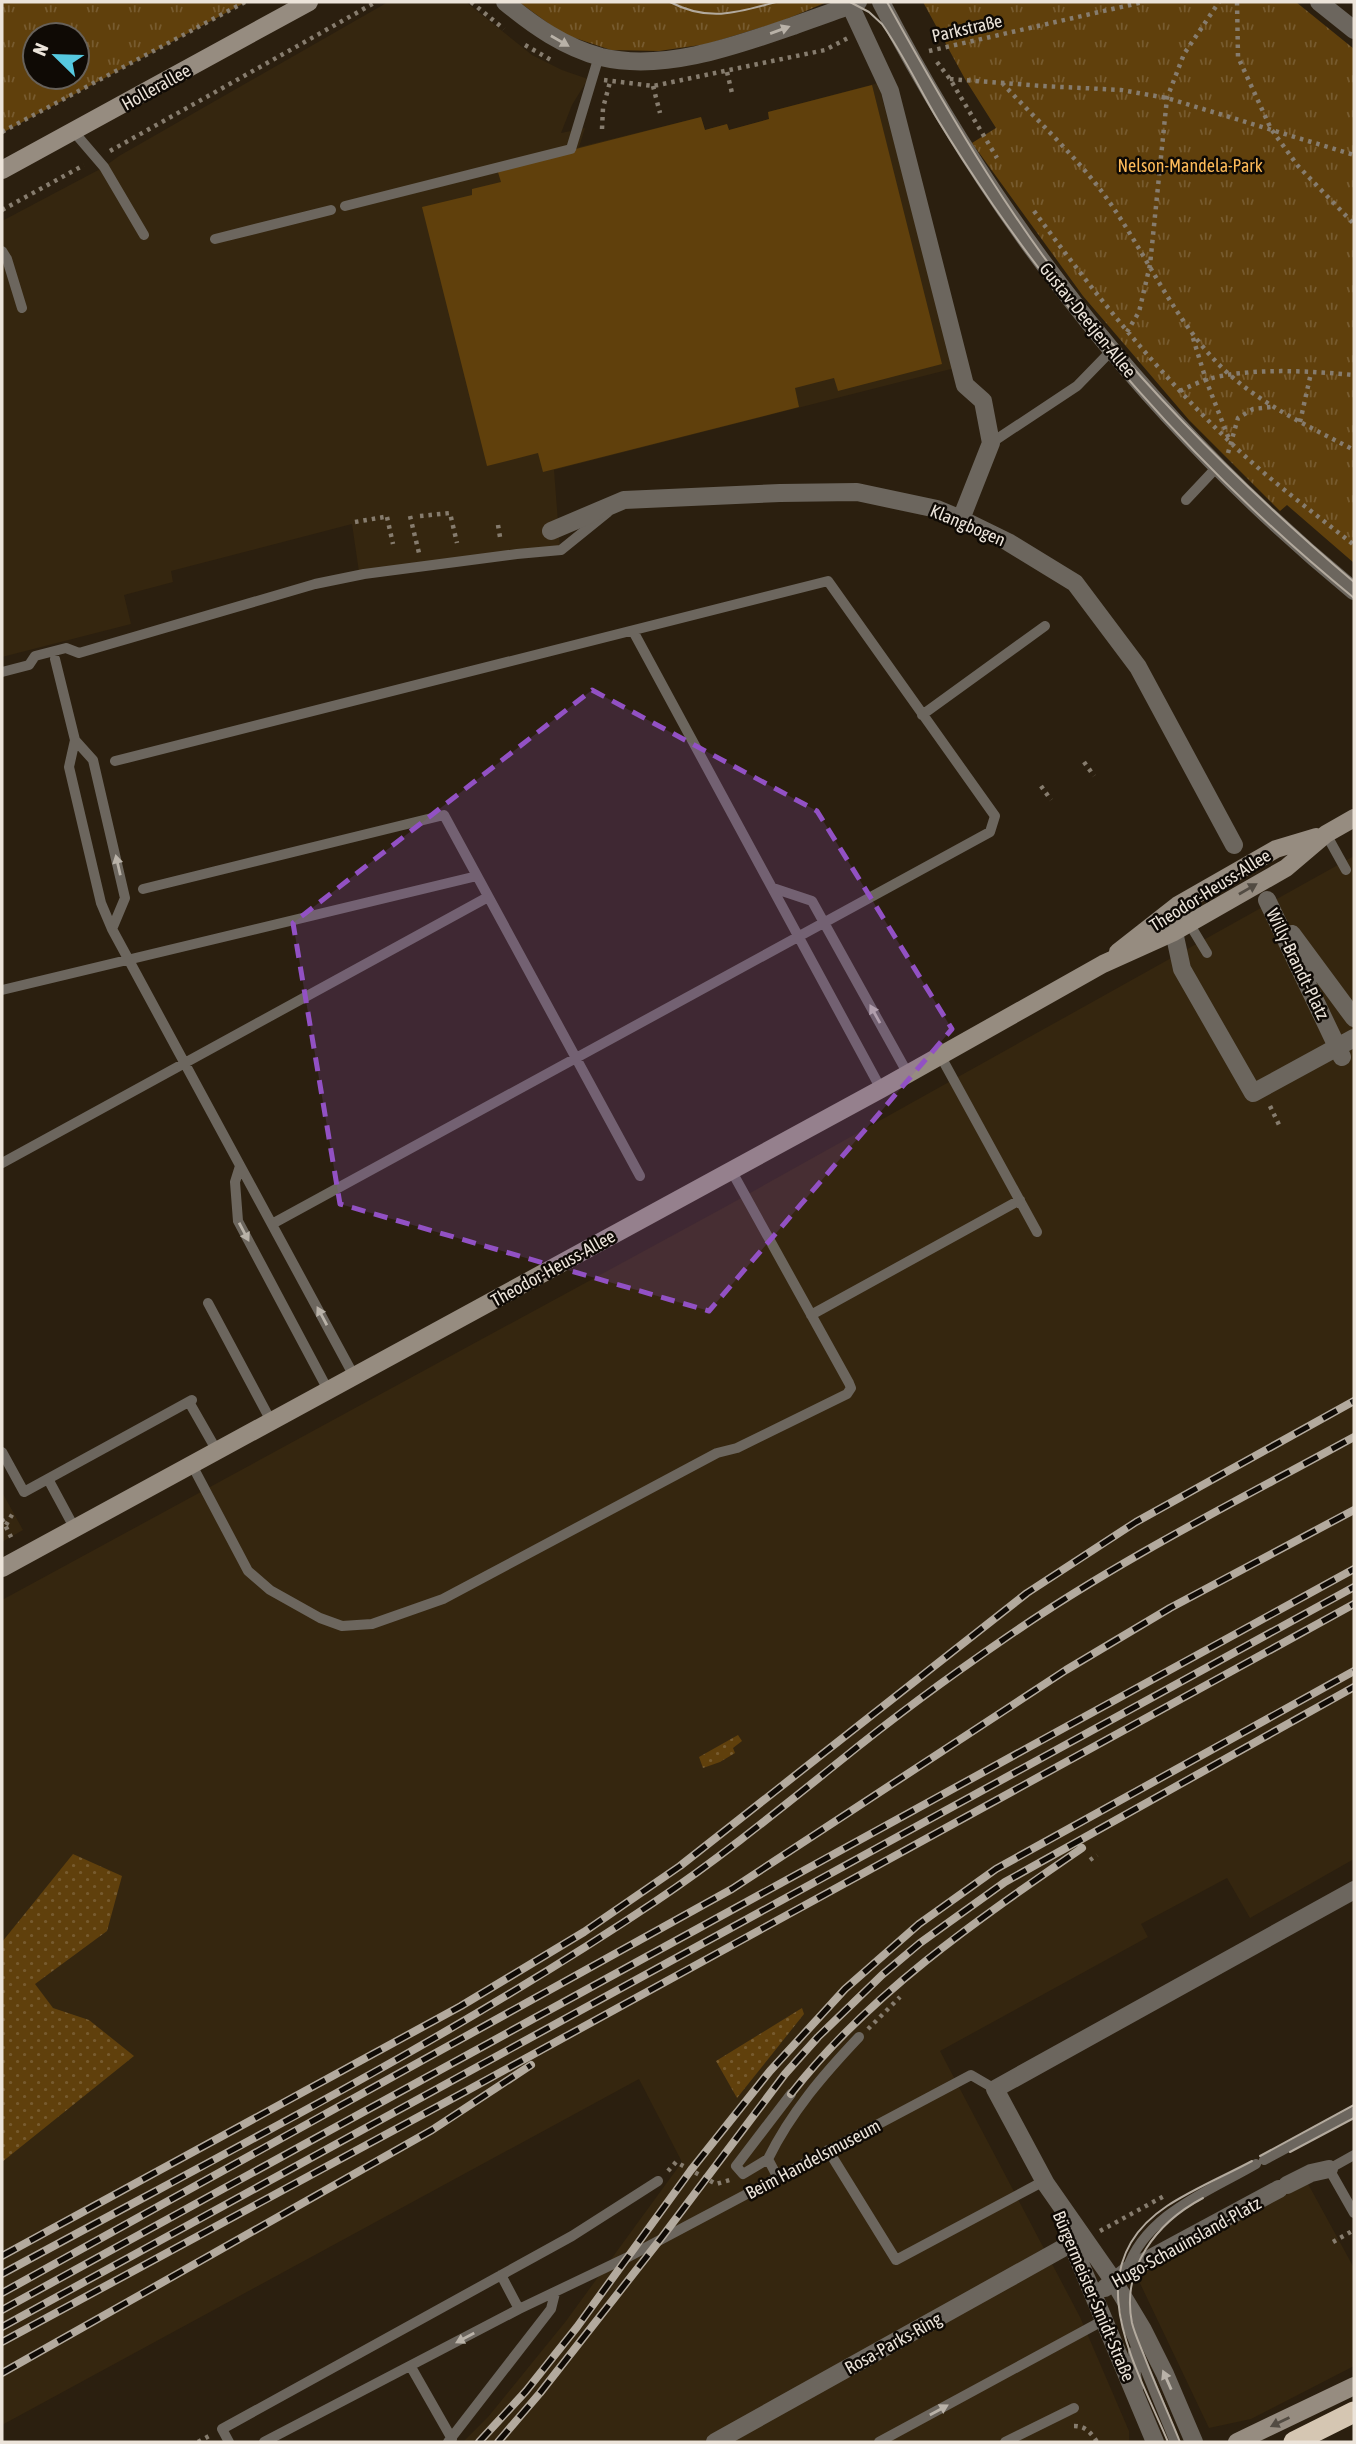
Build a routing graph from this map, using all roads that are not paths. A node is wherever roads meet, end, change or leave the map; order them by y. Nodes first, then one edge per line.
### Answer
1 (309, 2) edge
2 (505, 2) edge
3 (881, 2) edge
4 (1319, 2) edge
5 (854, 4) edge
6 (1354, 30) edge
7 (599, 56) junction
8 (74, 132) junction
9 (2, 170) edge
10 (345, 206) dead end
11 (331, 210) dead end
12 (144, 235) dead end
13 (215, 239) dead end
14 (2, 251) edge
15 (22, 307) dead end
16 (1111, 351) junction
17 (991, 443) junction
18 (1219, 469) junction
19 (624, 500) junction
20 (1186, 500) dead end
21 (961, 519) junction
22 (551, 531) dead end
23 (1354, 591) edge
24 (1045, 626) dead end
25 (633, 631) junction
26 (54, 659) dead end
27 (2, 672) edge
28 (922, 715) junction
29 (75, 740) junction
30 (115, 761) dead end
31 (1354, 818) edge
32 (1326, 834) junction
33 (1234, 845) dead end
34 (1346, 870) dead end
35 (477, 876) junction
36 (773, 888) junction
37 (143, 889) dead end
38 (488, 897) junction
39 (1178, 905) junction
40 (825, 923) junction
41 (1182, 928) junction
42 (112, 929) junction
43 (799, 937) junction
44 (1207, 953) dead end
45 (128, 960) junction
46 (1103, 964) junction
47 (2, 990) edge
48 (1354, 1018) edge
49 (1354, 1038) edge
50 (1340, 1052) junction
51 (940, 1055) junction
52 (576, 1058) junction
53 (184, 1063) junction
54 (908, 1074) junction
55 (881, 1089) junction
56 (2, 1163) edge
57 (240, 1166) junction
58 (731, 1170) junction
59 (640, 1176) dead end
60 (1020, 1200) junction
61 (272, 1224) junction
62 (1037, 1232) dead end
63 (208, 1303) dead end
64 (811, 1315) junction
65 (354, 1376) junction
66 (328, 1390) junction
67 (271, 1421) junction
68 (217, 1451) junction
69 (2, 1452) edge
70 (192, 1465) junction
71 (48, 1479) junction
72 (75, 1529) junction
73 (2, 1568) edge
74 (1354, 1890) edge
75 (859, 2037) road end
76 (995, 2089) junction
77 (791, 2094) dead end
78 (1354, 2112) edge
79 (828, 2150) junction
80 (768, 2159) junction
81 (1353, 2160) edge
82 (1329, 2169) junction
83 (778, 2178) junction
84 (658, 2182) road end
85 (1045, 2182) junction
86 (1354, 2213) edge
87 (1078, 2241) junction
88 (501, 2275) junction
89 (1120, 2276) junction
90 (555, 2293) junction
91 (1094, 2297) junction
92 (1123, 2298) junction
93 (519, 2309) junction
94 (1104, 2320) junction
95 (1128, 2327) junction
96 (411, 2367) junction
97 (1354, 2386) edge
98 (1074, 2408) dead end
99 (1141, 2409) junction
100 (1354, 2412) edge
101 (450, 2440) edge
102 (229, 2442) edge
103 (264, 2442) edge
104 (715, 2442) edge
105 (879, 2442) edge
106 (1005, 2442) edge
107 (1155, 2442) edge
108 (1175, 2442) edge
109 (1194, 2442) edge
110 (1237, 2442) edge
111 (1294, 2442) edge

1 - 8 street, Hollerallee
2 -> 7 street
3 - 16 street, Gustav-Deetjen-Allee
4 - 6 street
7 -> 5 street
5 - 17 street
7 - 10 lane
8 - 9 street, Hollerallee
8 - 12 lane
11 - 13 lane
14 - 15 lane
16 - 17 lane
16 - 18 street, Gustav-Deetjen-Allee
17 - 21 street
18 - 20 lane
18 - 23 street, Gustav-Deetjen-Allee
19 - 21 street, Klangbogen
19 - 22 street, Klangbogen
19 - 27 lane
21 - 33 street, Klangbogen
24 - 28 lane
25 - 28 lane
25 - 30 lane
25 - 36 lane
26 - 29 lane
28 - 40 lane
29 - 42 lane
42 -> 29 lane
31 - 32 street, Theodor-Heuss-Allee
32 - 34 lane
32 - 39 street, Theodor-Heuss-Allee
41 -> 32 street, Theodor-Heuss-Allee
35 - 37 lane
35 - 38 lane
35 - 45 lane
36 - 40 lane
36 - 43 lane
38 - 52 lane
38 - 53 lane
39 - 41 lane
39 - 46 street, Theodor-Heuss-Allee
40 - 43 lane
54 -> 40 lane
41 - 44 lane
41 - 46 street, Theodor-Heuss-Allee
41 - 50 street
42 - 45 lane
43 - 52 lane
43 - 55 lane
45 - 47 lane
45 - 53 lane
46 - 51 street, Theodor-Heuss-Allee
48 - 50 street, Willy-Brandt-Platz
49 - 50 street
51 - 54 street, Theodor-Heuss-Allee
51 - 60 lane
52 - 59 lane
52 - 61 lane
53 - 56 lane
53 - 57 lane
54 - 55 street, Theodor-Heuss-Allee
55 - 58 street, Theodor-Heuss-Allee
57 - 61 lane
57 -> 66 lane
58 - 64 lane
58 - 65 street, Theodor-Heuss-Allee
60 - 62 lane
60 - 64 lane
65 -> 61 lane
63 - 67 lane
64 - 70 lane
65 - 66 street, Theodor-Heuss-Allee
66 - 67 street, Theodor-Heuss-Allee
67 - 68 street, Theodor-Heuss-Allee
68 - 70 street, Theodor-Heuss-Allee
68 - 71 lane
69 - 71 lane
70 - 72 street, Theodor-Heuss-Allee
71 - 72 lane
72 - 73 street, Theodor-Heuss-Allee
74 - 76 street
75 - 80 lane
76 - 79 lane, Beim Handelsmuseum
76 - 85 street, Bürgermeister-Smidt-Straße
77 - 80 lane
78 - 89 lane
79 - 83 lane, Beim Handelsmuseum
79 - 85 lane
80 - 83 lane
81 - 82 lane
82 - 86 lane
82 - 89 street, Hugo-Schauinsland-Platz
83 - 90 lane, Beim Handelsmuseum
84 - 88 lane
85 - 87 street, Bürgermeister-Smidt-Straße
87 - 89 street, Bürgermeister-Smidt-Straße
87 - 91 street, Bürgermeister-Smidt-Straße
87 - 104 street, Rosa-Parks-Ring
88 - 93 lane
88 - 102 lane
89 - 91 street, Hugo-Schauinsland-Platz
89 - 92 street, Bürgermeister-Smidt-Straße
90 - 93 lane, Beim Handelsmuseum
90 - 101 lane
91 - 94 street, Bürgermeister-Smidt-Straße
92 - 95 lane
109 -> 92 street, Bürgermeister-Smidt-Straße
93 -> 96 lane, Beim Handelsmuseum
94 - 99 street, Bürgermeister-Smidt-Straße
105 -> 94 lane
95 - 99 lane, Bürgermeister-Smidt-Straße
95 - 108 lane
96 - 101 lane
96 - 103 lane, Beim Handelsmuseum
97 -> 110 street
98 - 106 lane
99 - 107 street, Bürgermeister-Smidt-Straße
100 - 111 highway

